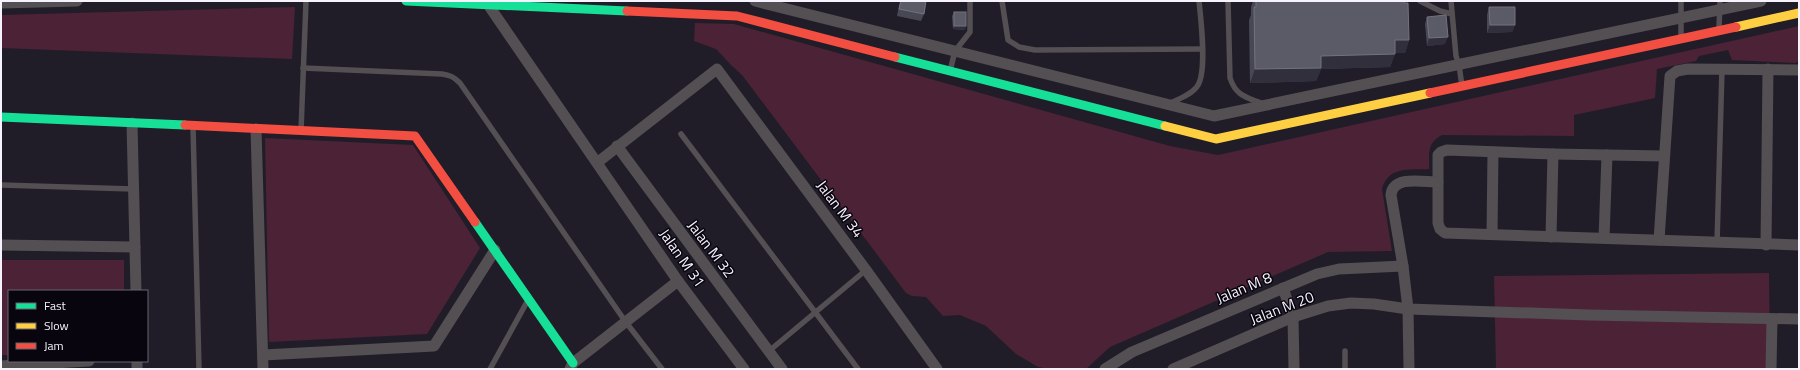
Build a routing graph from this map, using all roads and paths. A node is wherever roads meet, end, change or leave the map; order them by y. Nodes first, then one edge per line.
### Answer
1 (76, 1) edge
2 (306, 1) edge
3 (406, 1) edge
4 (755, 1) edge
5 (970, 1) edge
6 (1002, 1) edge
7 (1200, 1) edge
8 (1228, 1) edge
9 (1420, 1) edge
10 (1451, 1) edge
11 (1681, 1) edge
12 (1761, 1) edge
13 (1, 3) edge
14 (489, 3) edge
15 (1720, 5) edge
16 (1799, 13) edge
17 (1452, 14) junction
18 (1681, 18) junction
19 (1719, 31) junction
20 (1681, 39) junction
21 (1202, 50) junction
22 (955, 51) junction
23 (1459, 65) junction
24 (303, 68) junction
25 (1722, 69) junction
26 (1768, 69) junction
27 (1799, 70) edge
28 (950, 71) junction
29 (1463, 87) junction
30 (1168, 104) junction
31 (1266, 105) junction
32 (1, 117) edge
33 (132, 123) junction
34 (193, 126) junction
35 (256, 129) junction
36 (301, 131) junction
37 (681, 134) dead end
38 (616, 146) junction
39 (1493, 152) junction
40 (1553, 154) junction
41 (1607, 155) junction
42 (1664, 156) junction
43 (598, 162) junction
44 (1438, 182) junction
45 (1, 185) edge
46 (133, 189) junction
47 (1492, 234) junction
48 (1551, 237) junction
49 (1604, 238) junction
50 (1659, 240) junction
51 (1717, 243) junction
52 (1, 245) edge
53 (1766, 245) junction
54 (1799, 245) edge
55 (135, 247) junction
56 (495, 250) junction
57 (1403, 266) junction
58 (866, 270) junction
59 (678, 281) junction
60 (1283, 288) junction
61 (136, 290) edge
62 (529, 298) junction
63 (1408, 309) junction
64 (817, 312) junction
65 (1292, 317) junction
66 (1772, 319) junction
67 (1799, 319) edge
68 (625, 321) junction
69 (769, 351) junction
70 (1345, 351) dead end
71 (263, 355) junction
72 (71, 362) edge
73 (1, 366) edge
74 (571, 366) edge
75 (199, 369) edge
76 (263, 369) edge
77 (490, 369) edge
78 (662, 369) edge
79 (744, 369) edge
80 (782, 369) edge
81 (858, 369) edge
82 (937, 369) edge
83 (1104, 369) edge
84 (1173, 369) edge
85 (1294, 369) edge
86 (1345, 369) edge
87 (1409, 369) edge
88 (1771, 369) edge

1 - 13 street
2 - 24 lane
3 - 14 street
4 - 22 street
5 - 22 lane
6 - 21 lane
7 - 21 lane
8 - 31 lane
9 - 17 lane
10 - 17 lane
11 - 18 lane
12 - 15 street
14 - 28 street
14 - 43 street, Jalan M 31
15 - 18 street
15 - 19 lane
16 - 19 street
17 - 23 lane
18 - 20 lane
18 - 23 street
19 - 20 street
20 - 29 street
21 - 30 lane
22 - 28 lane
22 - 30 street
23 - 29 lane
23 - 31 street
24 - 36 lane
24 - 68 lane
25 - 26 street
25 - 42 street
25 - 51 lane
26 - 27 street
26 - 53 street
28 - 29 street
30 - 31 street
32 - 33 street
33 - 34 street
33 - 46 street
34 - 35 street
34 - 75 lane
35 - 36 street
35 - 71 street
36 - 56 street
37 - 64 lane
38 - 43 street
38 - 58 street, Jalan M 34
38 - 69 street, Jalan M 32
39 - 40 street
39 - 44 street
39 - 47 street
40 - 41 street
40 - 48 street
41 - 42 street
41 - 49 street
42 - 50 street
43 - 59 street, Jalan M 31
44 - 47 street
44 - 57 street
45 - 46 lane
46 - 55 street
47 - 48 street
48 - 49 street
49 - 50 street
50 - 51 street
51 - 53 street
52 - 55 street
53 - 54 street
55 - 61 street
56 - 62 street
56 - 71 street
57 - 60 street, Jalan M 8
57 - 63 street
58 - 64 lane
58 - 82 street, Jalan M 34
59 - 68 street
59 - 79 street, Jalan M 31
60 - 65 street
60 - 83 street, Jalan M 8
62 - 74 street
62 - 77 lane
63 - 65 street, Jalan M 20
63 - 66 street, Jalan M 20
63 - 87 street
64 - 69 lane
64 - 81 lane
65 - 84 street, Jalan M 20
65 - 85 street
66 - 67 street, Jalan M 20
66 - 88 street
68 - 74 street
68 - 78 lane
69 - 80 street, Jalan M 32
70 - 86 lane
71 - 76 street
72 - 73 street

